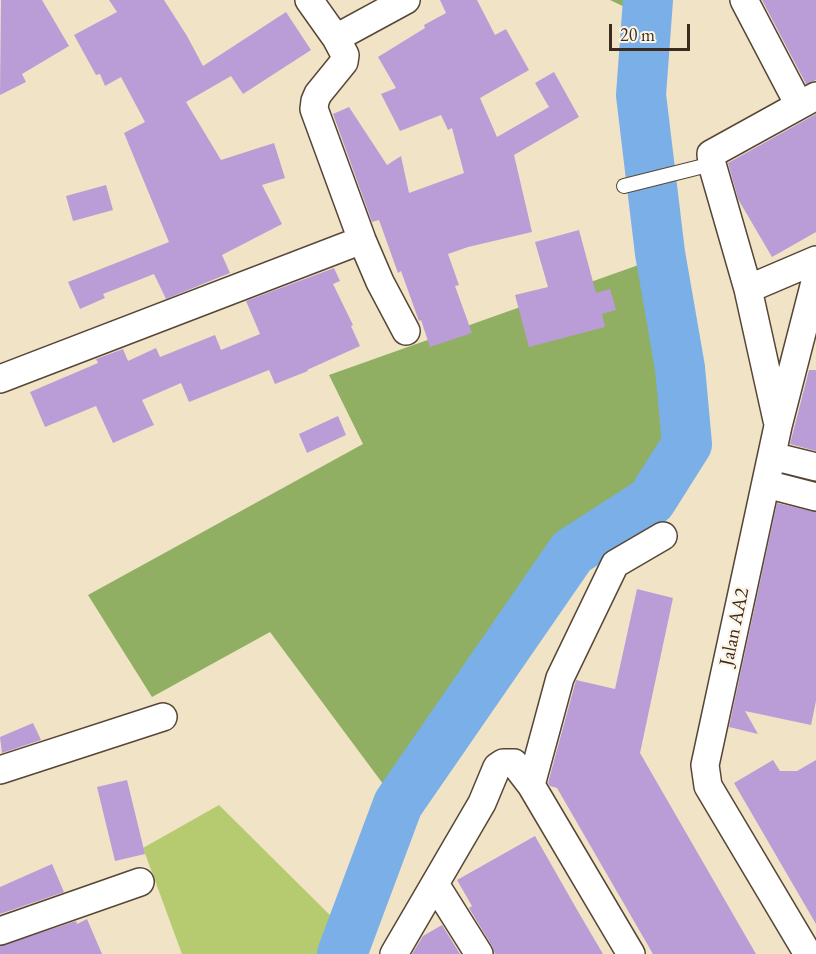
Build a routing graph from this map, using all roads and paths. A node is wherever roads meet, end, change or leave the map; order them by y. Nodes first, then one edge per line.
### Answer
1 (309, 0) edge
2 (406, 0) edge
3 (744, 0) edge
4 (336, 38) junction
5 (807, 100) edge
6 (705, 162) junction
7 (624, 186) dead end
8 (362, 240) junction
9 (816, 260) edge
10 (816, 278) edge
11 (748, 289) junction
12 (406, 331) dead end
13 (0, 379) edge
14 (778, 426) junction
15 (772, 456) junction
16 (816, 467) edge
17 (766, 484) junction
18 (816, 497) edge
19 (663, 536) dead end
20 (163, 717) dead end
21 (0, 770) edge
22 (531, 785) junction
23 (140, 882) dead end
24 (435, 884) junction
25 (0, 931) edge
26 (394, 954) edge
27 (479, 954) edge
28 (631, 954) edge
29 (808, 954) edge

1 - 4 street
2 - 4 street
3 - 5 street
4 - 8 street
5 - 6 street
6 - 7 lane
6 - 11 street
8 - 12 street
8 - 13 street
9 - 11 street
10 - 14 street, Jalan AA2
11 - 14 street
14 - 15 street, Jalan AA2
15 - 16 street
15 - 17 street, Jalan AA2
17 - 18 street
17 - 29 street, Jalan AA2
19 - 22 street
20 - 21 street
22 - 24 street
22 - 28 street
23 - 25 street
24 - 26 street
24 - 27 street

